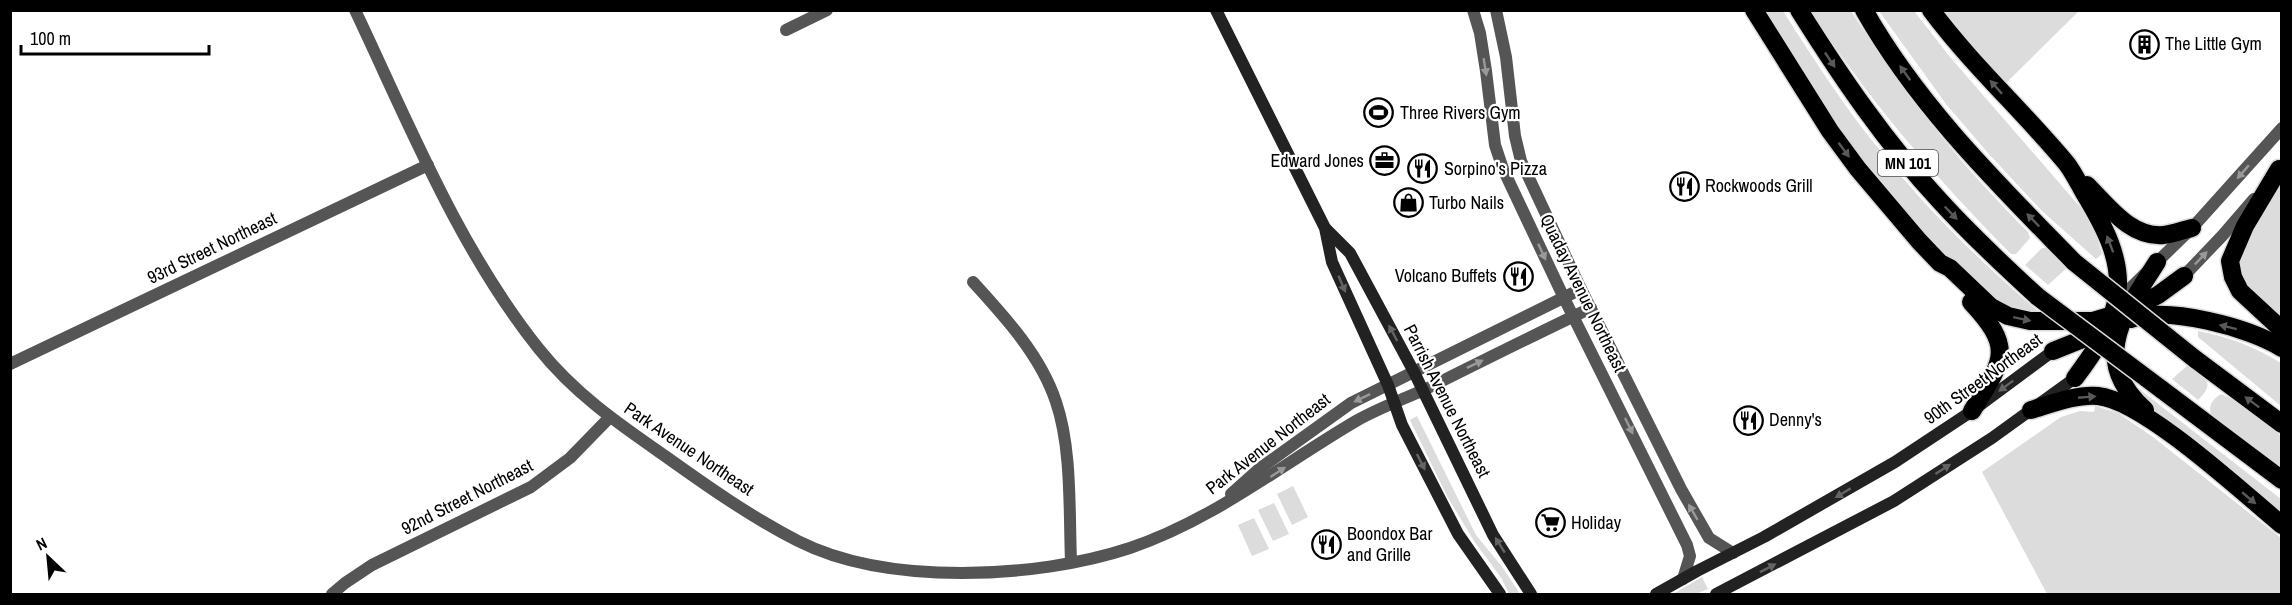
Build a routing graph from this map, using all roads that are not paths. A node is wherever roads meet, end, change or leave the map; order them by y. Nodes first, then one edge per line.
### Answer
1 (356, 10) edge
2 (827, 10) edge
3 (1216, 10) edge
4 (1473, 10) edge
5 (1496, 10) edge
6 (1754, 10) edge
7 (1799, 10) edge
8 (1864, 10) edge
9 (1931, 10) edge
10 (786, 30) dead end
11 (2282, 128) edge
12 (428, 165) junction
13 (2068, 166) junction
14 (2280, 167) edge
15 (1325, 228) junction
16 (2192, 228) junction
17 (2157, 262) joint
18 (1940, 263) junction
19 (2184, 276) junction
20 (973, 282) dead end
21 (1581, 289) junction
22 (1564, 298) junction
23 (1591, 308) junction
24 (2148, 314) junction
25 (1573, 317) junction
26 (2113, 321) junction
27 (2282, 330) edge
28 (2282, 348) edge
29 (2053, 351) joint
30 (10, 364) edge
31 (1414, 372) junction
32 (2075, 378) joint
33 (1388, 385) junction
34 (1423, 390) junction
35 (1394, 403) junction
36 (2031, 410) junction
37 (1972, 411) junction
38 (609, 418) junction
39 (2282, 424) edge
40 (2166, 430) junction
41 (2282, 480) edge
42 (1210, 512) junction
43 (2282, 525) edge
44 (1733, 553) junction
45 (1071, 561) junction
46 (1683, 579) junction
47 (332, 594) edge
48 (1500, 594) edge
49 (1531, 594) edge
50 (1656, 594) edge
51 (1716, 594) edge

1 - 12 street, Park Avenue Northeast
2 - 10 street
3 - 15 main road, Parrish Avenue Northeast
4 -> 22 street, Quaday Avenue Northeast
5 - 21 street, Quaday Avenue Northeast
6 -> 18 highway
7 -> 41 highway, MN 101, bridge
39 -> 8 highway, MN 101, bridge
13 -> 9 highway
11 -> 16 street
12 - 30 street, 93rd Street Northeast
12 - 38 street, Park Avenue Northeast
13 - 16 highway
26 -> 13 highway
19 -> 14 street
14 - 27 highway
31 -> 15 main road, Parrish Avenue Northeast
15 -> 33 main road, Parrish Avenue Northeast
16 - 17 street
17 - 26 highway
18 -> 26 highway
18 - 37 highway
19 - 24 street
19 - 26 highway
20 - 45 street
21 - 22 street, Park Avenue Northeast
21 - 23 street, Quaday Avenue Northeast
22 - 25 street, Quaday Avenue Northeast
22 - 31 street, Park Avenue Northeast
23 - 25 street, Park Avenue Northeast
44 -> 23 street, Quaday Avenue Northeast
24 - 26 highway
28 -> 24 highway
34 -> 25 street, Park Avenue Northeast
25 -> 46 street, Quaday Avenue Northeast
26 - 29 highway
26 - 32 highway
26 - 40 highway
29 -> 37 main road, 90th Street Northeast
31 - 33 street, Park Avenue Northeast
31 - 34 main road, Parrish Avenue Northeast
32 - 36 main road
33 - 35 main road, Parrish Avenue Northeast
33 -> 42 street, Park Avenue Northeast
34 - 35 street, Park Avenue Northeast
49 -> 34 main road, Parrish Avenue Northeast
42 -> 35 street, Park Avenue Northeast
35 -> 48 main road, Parrish Avenue Northeast
36 -> 40 highway
51 -> 36 main road
37 -> 44 main road, 90th Street Northeast
38 - 45 street, Park Avenue Northeast
38 - 47 street, 92nd Street Northeast
40 -> 43 highway
42 - 45 street, Park Avenue Northeast
44 - 46 main road, 90th Street Northeast
46 - 50 main road, 90th Street Northeast

